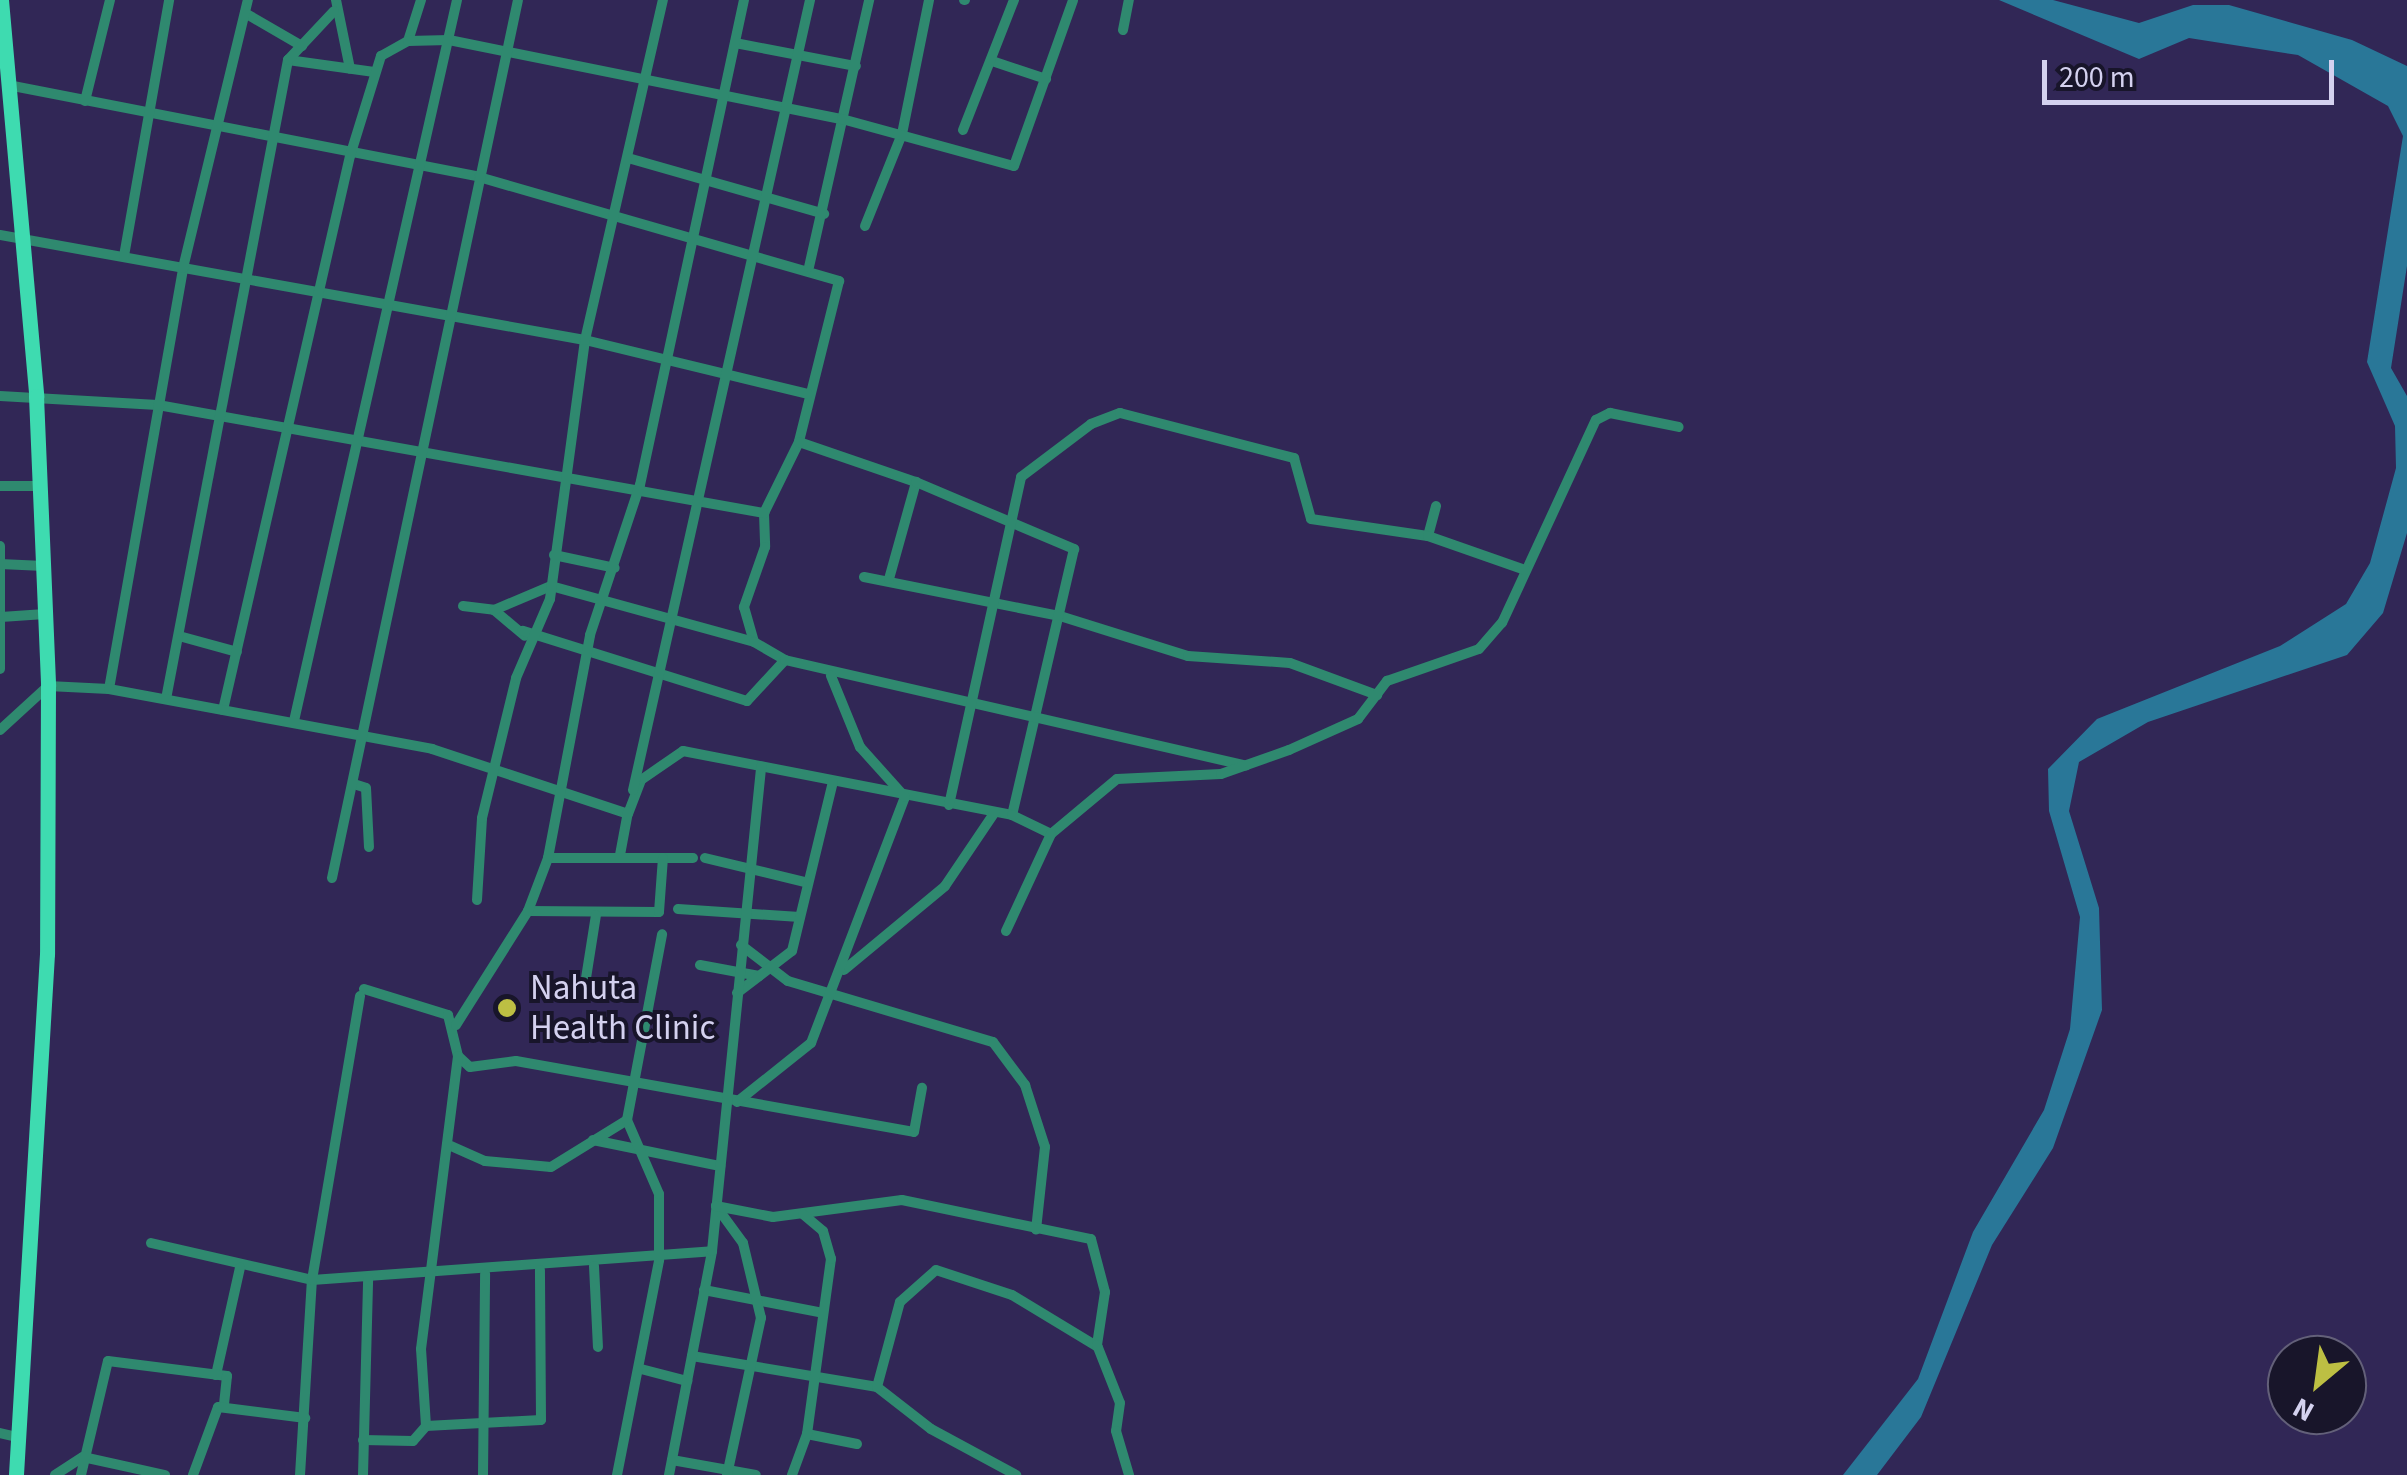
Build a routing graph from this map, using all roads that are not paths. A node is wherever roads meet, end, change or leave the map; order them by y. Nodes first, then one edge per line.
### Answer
1 (1, 0) edge
2 (110, 0) edge
3 (169, 0) edge
4 (248, 0) edge
5 (422, 0) edge
6 (457, 0) edge
7 (518, 0) edge
8 (664, 0) edge
9 (744, 0) edge
10 (810, 0) edge
11 (869, 0) edge
12 (929, 0) edge
13 (1014, 0) edge
14 (1073, 0) edge
15 (1129, 0) edge
16 (334, 6) edge
17 (246, 13) junction
18 (1123, 30) dead end
19 (449, 40) junction
20 (408, 41) junction
21 (736, 43) junction
22 (302, 46) junction
23 (508, 54) junction
24 (5, 56) edge
25 (798, 56) junction
26 (288, 60) junction
27 (992, 61) junction
28 (856, 66) junction
29 (350, 69) junction
30 (374, 72) junction
31 (1046, 79) junction
32 (643, 85) junction
33 (13, 86) junction
34 (85, 101) junction
35 (723, 102) junction
36 (151, 114) junction
37 (788, 114) junction
38 (842, 119) junction
39 (219, 128) junction
40 (962, 130) dead end
41 (902, 134) junction
42 (272, 142) junction
43 (350, 156) junction
44 (628, 158) junction
45 (422, 166) junction
46 (479, 177) junction
47 (708, 183) junction
48 (768, 200) junction
49 (617, 212) junction
50 (824, 214) junction
51 (865, 226) dead end
52 (0, 235) edge
53 (25, 236) junction
54 (698, 236) junction
55 (757, 254) junction
56 (124, 256) junction
57 (184, 268) junction
58 (809, 268) junction
59 (246, 282) junction
60 (322, 296) junction
61 (391, 310) junction
62 (447, 318) junction
63 (586, 340) junction
64 (666, 358) junction
65 (728, 374) junction
66 (808, 394) junction
67 (0, 396) edge
68 (36, 396) junction
69 (158, 406) junction
70 (223, 418) junction
71 (1679, 427) dead end
72 (292, 430) junction
73 (360, 440) junction
74 (799, 442) junction
75 (422, 450) junction
76 (562, 472) junction
77 (916, 482) junction
78 (640, 485) junction
79 (0, 486) edge
80 (40, 486) junction
81 (702, 499) junction
82 (1436, 506) dead end
83 (764, 514) junction
84 (1006, 519) junction
85 (1428, 536) junction
86 (0, 546) edge
87 (554, 556) junction
88 (0, 564) edge
89 (43, 566) junction
90 (615, 568) junction
91 (1526, 570) junction
92 (864, 577) dead end
93 (889, 579) junction
94 (552, 586) junction
95 (599, 603) junction
96 (992, 603) junction
97 (463, 606) dead end
98 (494, 610) junction
99 (45, 614) junction
100 (1060, 616) junction
101 (2, 617) edge
102 (670, 618) junction
103 (540, 630) junction
104 (524, 631) dead end
105 (179, 636) junction
106 (534, 642) junction
107 (754, 642) junction
108 (586, 651) junction
109 (237, 652) junction
110 (785, 660) junction
111 (0, 669) edge
112 (657, 670) junction
113 (831, 676) junction
114 (48, 686) junction
115 (109, 690) junction
116 (1377, 695) junction
117 (166, 699) junction
118 (966, 699) junction
119 (223, 710) junction
120 (1030, 712) junction
121 (294, 721) junction
122 (0, 730) edge
123 (363, 734) junction
124 (494, 765) junction
125 (761, 766) junction
126 (1246, 766) junction
127 (833, 782) junction
128 (357, 785) junction
129 (559, 792) junction
130 (905, 798) junction
131 (948, 805) junction
132 (995, 812) junction
133 (628, 814) junction
134 (1012, 816) junction
135 (1051, 834) junction
136 (369, 846) dead end
137 (620, 855) junction
138 (548, 858) junction
139 (663, 858) junction
140 (749, 868) junction
141 (332, 878) dead end
142 (805, 882) junction
143 (477, 900) dead end
144 (678, 908) dead end
145 (528, 910) junction
146 (744, 912) junction
147 (596, 915) junction
148 (800, 917) junction
149 (1006, 931) dead end
150 (662, 934) dead end
151 (741, 945) junction
152 (700, 965) dead end
153 (765, 972) junction
154 (841, 972) junction
155 (738, 975) junction
156 (736, 994) junction
157 (832, 995) junction
158 (583, 998) dead end
159 (456, 1025) junction
160 (458, 1056) junction
161 (632, 1083) junction
162 (922, 1088) dead end
163 (732, 1101) junction
164 (626, 1120) junction
165 (593, 1140) junction
166 (451, 1146) junction
167 (644, 1156) junction
168 (720, 1166) junction
169 (716, 1206) junction
170 (803, 1214) junction
171 (1036, 1230) junction
172 (150, 1244) dead end
173 (712, 1251) junction
174 (659, 1260) junction
175 (594, 1266) junction
176 (240, 1268) junction
177 (540, 1270) junction
178 (485, 1274) junction
179 (428, 1276) junction
180 (368, 1278) junction
181 (312, 1280) junction
182 (704, 1290) junction
183 (760, 1302) junction
184 (823, 1313) junction
185 (598, 1346) dead end
186 (1098, 1346) junction
187 (692, 1356) junction
188 (756, 1361) junction
189 (641, 1368) junction
190 (216, 1374) junction
191 (815, 1374) junction
192 (687, 1381) junction
193 (877, 1387) junction
194 (224, 1404) junction
195 (306, 1418) junction
196 (482, 1423) junction
197 (426, 1426) junction
198 (0, 1433) edge
199 (808, 1434) junction
200 (18, 1437) junction
201 (363, 1440) junction
202 (858, 1444) dead end
203 (82, 1457) junction
204 (672, 1460) junction
205 (727, 1472) edge
206 (16, 1475) edge
207 (55, 1475) edge
208 (81, 1475) edge
209 (165, 1475) edge
210 (193, 1475) edge
211 (300, 1475) edge
212 (363, 1475) edge
213 (482, 1475) edge
214 (617, 1475) edge
215 (669, 1475) edge
216 (756, 1475) edge
217 (792, 1475) edge
218 (1016, 1475) edge
219 (1130, 1475) edge

1 - 24 main road
2 - 34 street
3 - 36 street
4 - 17 street
5 - 20 street
6 - 19 street
7 - 23 street
8 - 32 street
9 - 21 street
10 - 25 street
11 - 28 street
12 - 41 street
13 - 27 street
14 - 31 street
15 - 18 street
16 - 22 street
16 - 29 street
17 - 22 street
17 - 39 street
19 - 20 street
19 - 23 street
19 - 45 street
20 - 30 street
21 - 25 street
21 - 35 street
22 - 26 street
23 - 32 street
23 - 46 street
24 - 33 main road
25 - 28 street
25 - 37 street
26 - 29 street
26 - 42 street
27 - 31 street
27 - 40 street
28 - 38 street
29 - 30 street
30 - 43 street
31 - 41 street
32 - 35 street
32 - 44 street
33 - 34 street
33 - 53 main road
34 - 36 street
35 - 37 street
35 - 47 street
36 - 39 street
36 - 56 street
37 - 38 street
37 - 48 street
38 - 41 street
38 - 50 street
39 - 42 street
39 - 57 street
41 - 51 street
42 - 43 street
42 - 59 street
43 - 45 street
43 - 60 street
44 - 47 street
44 - 49 street
45 - 46 street
45 - 61 street
46 - 49 street
46 - 62 street
47 - 48 street
47 - 54 street
48 - 50 street
48 - 55 street
49 - 54 street
49 - 63 street
50 - 58 street
52 - 53 street
53 - 56 street
53 - 68 main road
54 - 55 street
54 - 64 street
55 - 58 street
55 - 65 street
56 - 57 street
57 - 59 street
57 - 69 street
58 - 66 street
59 - 60 street
59 - 70 street
60 - 61 street
60 - 72 street
61 - 62 street
61 - 73 street
62 - 63 street
62 - 75 street
63 - 64 street
63 - 76 street
64 - 65 street
64 - 78 street
65 - 66 street
65 - 81 street
66 - 74 street
67 - 68 street
68 - 69 street
68 - 80 main road
69 - 70 street
69 - 115 street
70 - 72 street
70 - 105 street
71 - 91 street
72 - 73 street
72 - 109 street
73 - 75 street
73 - 121 street
74 - 77 street
74 - 83 street
75 - 76 street
75 - 123 street
76 - 78 street
76 - 87 street
77 - 84 street
77 - 93 street
78 - 81 street
78 - 90 street
79 - 80 street
80 - 89 main road
81 - 83 street
81 - 102 street
82 - 85 street
83 - 107 street
84 - 85 street
84 - 96 street
84 - 100 street
85 - 91 street
86 - 88 street
87 - 90 street
87 - 94 street
88 - 89 street
88 - 101 street
89 - 99 main road
90 - 95 street
91 - 116 street
92 - 93 street
93 - 96 street
94 - 95 street
94 - 98 street
94 - 103 street
95 - 102 street
95 - 108 street
96 - 100 street
96 - 118 street
97 - 98 street
98 - 106 street
99 - 101 street
99 - 114 main road
100 - 116 street
100 - 120 street
101 - 111 street
102 - 107 street
102 - 112 street
103 - 104 street
103 - 106 street
103 - 108 street
105 - 109 street
105 - 117 street
106 - 124 street
107 - 110 street
108 - 112 street
108 - 129 street
109 - 119 street
110 - 112 street
110 - 113 street
112 - 133 street
113 - 118 street
113 - 130 street
114 - 115 street
114 - 122 street
114 - 200 main road
115 - 117 street
116 - 126 street
117 - 119 street
118 - 120 street
118 - 131 street
119 - 121 street
120 - 126 street
120 - 134 street
121 - 123 street
123 - 124 street
123 - 128 street
124 - 129 street
124 - 143 street
125 - 127 street
125 - 133 street
125 - 140 street
126 - 135 street
127 - 130 street
127 - 142 street
128 - 136 street
128 - 141 street
129 - 133 street
129 - 138 street
130 - 131 street
130 - 154 street
131 - 132 street
132 - 134 street
132 - 154 street
133 - 137 street
134 - 135 street
135 - 149 street
137 - 138 street
137 - 139 street
138 - 145 street
139 - 140 street
139 - 147 street
140 - 142 street
140 - 146 street
142 - 148 street
144 - 146 street
145 - 147 street
145 - 159 street
146 - 148 street
146 - 151 street
147 - 158 street
148 - 153 street
150 - 161 street
151 - 153 street
151 - 155 street
152 - 155 street
153 - 155 street
153 - 156 street
153 - 157 street
154 - 157 street
155 - 156 street
156 - 163 street
157 - 163 street
157 - 171 street
159 - 160 street
159 - 181 street
160 - 161 street
160 - 166 street
161 - 163 street
161 - 164 street
162 - 163 street
163 - 168 street
164 - 165 street
164 - 167 street
165 - 166 street
165 - 167 street
166 - 179 street
167 - 168 street
167 - 174 street
168 - 169 street
169 - 170 street
169 - 173 street
169 - 183 street
170 - 171 street
170 - 184 street
171 - 186 street
172 - 176 street
173 - 174 street
173 - 182 street
174 - 175 street
174 - 189 street
175 - 177 street
175 - 185 street
176 - 181 street
176 - 190 street
177 - 178 street
177 - 196 street
178 - 179 street
178 - 196 street
179 - 180 street
179 - 197 street
180 - 181 street
180 - 201 street
181 - 195 street
182 - 183 street
182 - 187 street
183 - 184 street
183 - 188 street
184 - 191 street
186 - 193 street
186 - 219 street
187 - 188 street
187 - 192 street
188 - 191 street
188 - 205 street
189 - 192 street
189 - 214 street
190 - 194 street
190 - 203 street
191 - 193 street
191 - 199 street
192 - 204 street
193 - 218 street
194 - 195 street
194 - 210 street
195 - 211 street
196 - 197 street
196 - 213 street
197 - 201 street
198 - 200 street
199 - 202 street
199 - 217 street
200 - 206 main road
201 - 212 street
203 - 207 street
203 - 208 street
203 - 209 street
204 - 205 street
204 - 215 street
205 - 216 street

